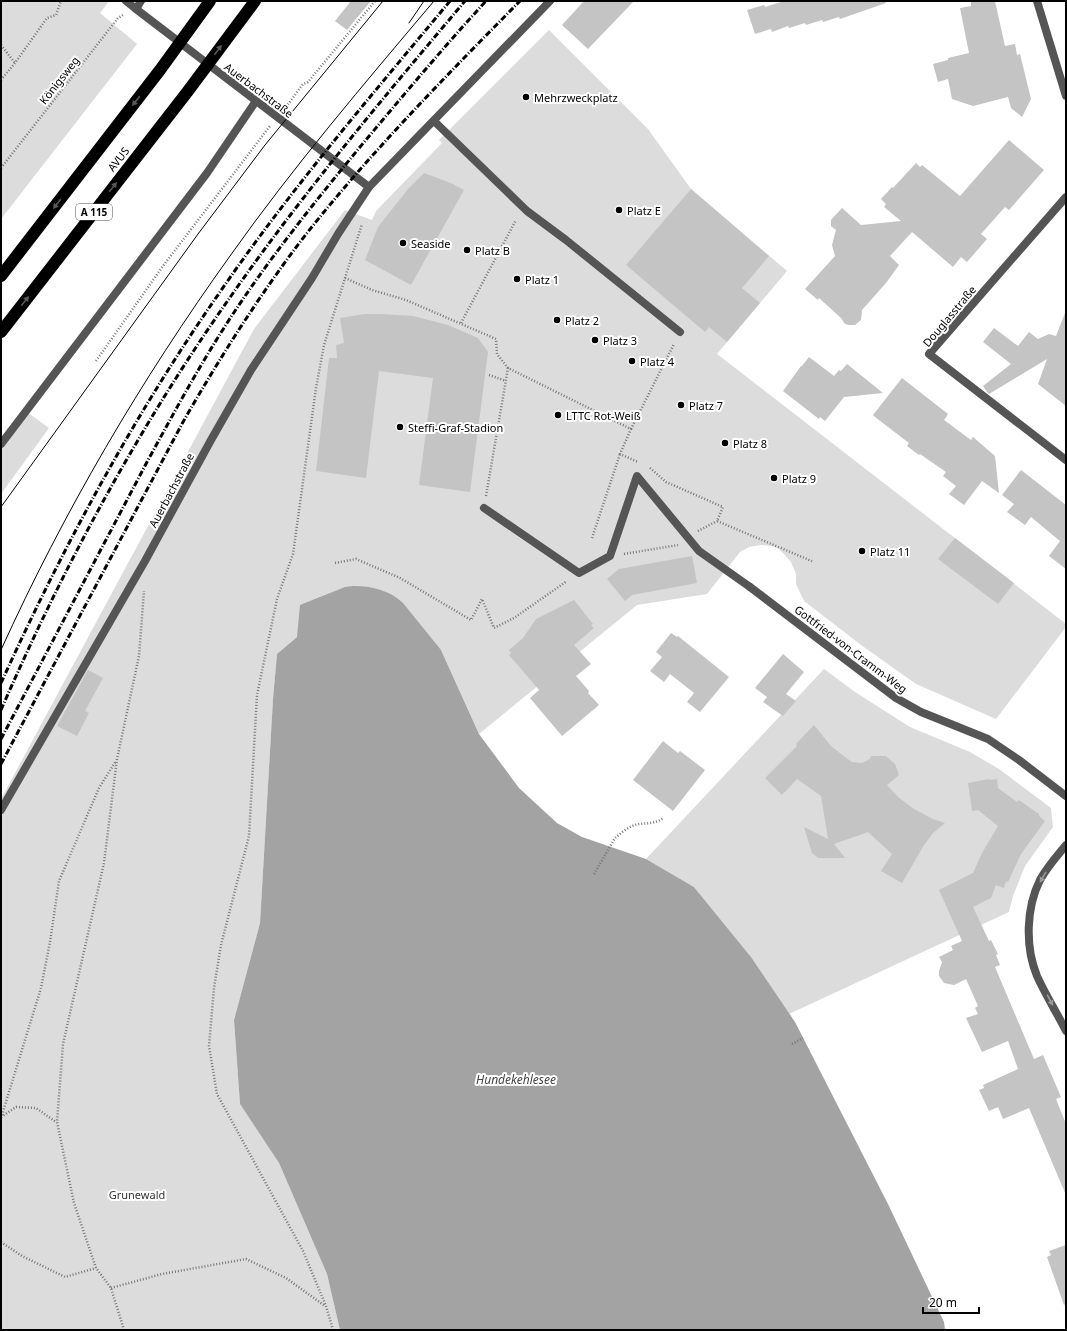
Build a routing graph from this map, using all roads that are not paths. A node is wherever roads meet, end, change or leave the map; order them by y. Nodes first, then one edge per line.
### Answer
1 (126, 1) edge
2 (141, 1) edge
3 (255, 1) edge
4 (550, 1) edge
5 (1037, 1) edge
6 (207, 5) edge
7 (136, 9) junction
8 (1066, 96) edge
9 (256, 101) junction
10 (434, 122) junction
11 (369, 187) junction
12 (1066, 197) edge
13 (1, 276) edge
14 (1, 332) edge
15 (680, 332) road end
16 (1, 444) edge
17 (1066, 460) edge
18 (484, 508) road end
19 (1066, 796) edge
20 (1, 810) edge
21 (1066, 845) edge
22 (1066, 1031) edge

1 - 7 street, Auerbachstraße
2 - 7 street
14 -> 3 highway, AVUS / A 115
4 - 10 street, Auerbachstraße
5 - 8 street
6 -> 13 highway, AVUS / A 115
7 - 9 street, Auerbachstraße
9 - 11 street, Auerbachstraße
9 - 16 street
10 - 11 street, Auerbachstraße
10 - 15 street
11 - 20 street, Auerbachstraße
12 - 17 street, Douglasstraße
18 - 19 street, Gottfried-von-Cramm-Weg
21 -> 22 street

